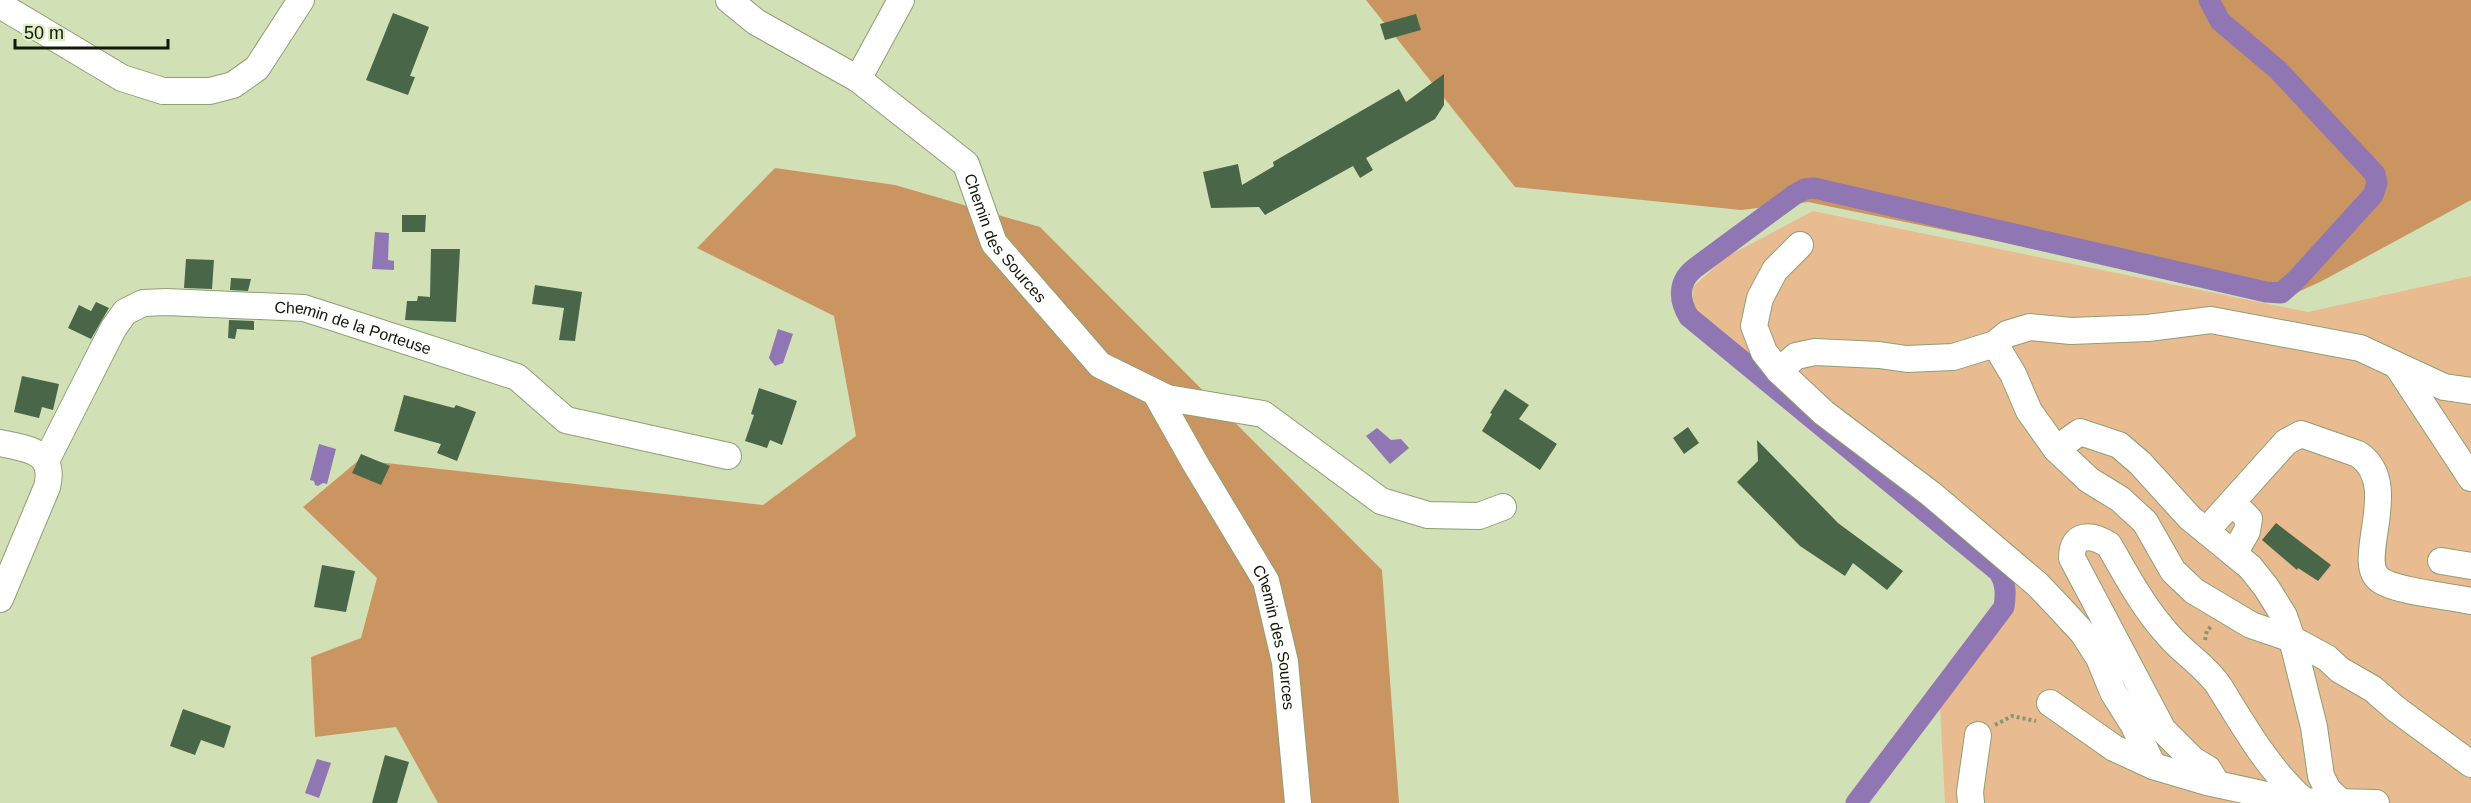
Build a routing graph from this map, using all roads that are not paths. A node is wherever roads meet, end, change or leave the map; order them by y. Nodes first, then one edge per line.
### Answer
1 (301, 0) edge
2 (729, 0) edge
3 (901, 0) edge
4 (0, 5) edge
5 (858, 79) junction
6 (1800, 245) dead end
7 (1995, 344) junction
8 (2398, 367) junction
9 (1779, 371) junction
10 (2471, 391) edge
11 (1155, 392) junction
12 (0, 443) edge
13 (2056, 449) junction
14 (728, 456) dead end
15 (46, 461) junction
16 (2471, 478) edge
17 (2233, 502) junction
18 (1503, 507) dead end
19 (2206, 531) junction
20 (2234, 554) junction
21 (2440, 561) dead end
22 (2471, 566) edge
23 (0, 599) edge
24 (2471, 601) edge
25 (2292, 639) junction
26 (2057, 708) road end
27 (1977, 743) road end
28 (2466, 751) edge
29 (2153, 766) junction
30 (2217, 784) junction
31 (2323, 801) edge
32 (1298, 803) edge
33 (1971, 803) edge
34 (2376, 803) edge

1 - 4 street
2 - 5 street, Chemin des Sources
3 - 5 street
5 - 11 street, Chemin des Sources
6 - 9 street
7 - 8 street
7 - 9 street
7 - 13 street
8 - 10 street
8 - 16 street
9 - 29 street
11 - 18 street, Chemin des Sources
11 - 32 street, Chemin des Sources
12 - 15 street
13 - 19 street
13 - 25 street
14 - 15 street, Chemin de la Porteuse
15 - 23 street
17 - 19 street
17 - 20 street
17 - 24 street
19 - 20 street
20 - 25 street
21 - 22 street
25 - 28 street
25 - 31 street
26 - 29 street
27 - 33 street
29 - 30 street
30 - 31 street
30 - 31 street
31 - 34 street

